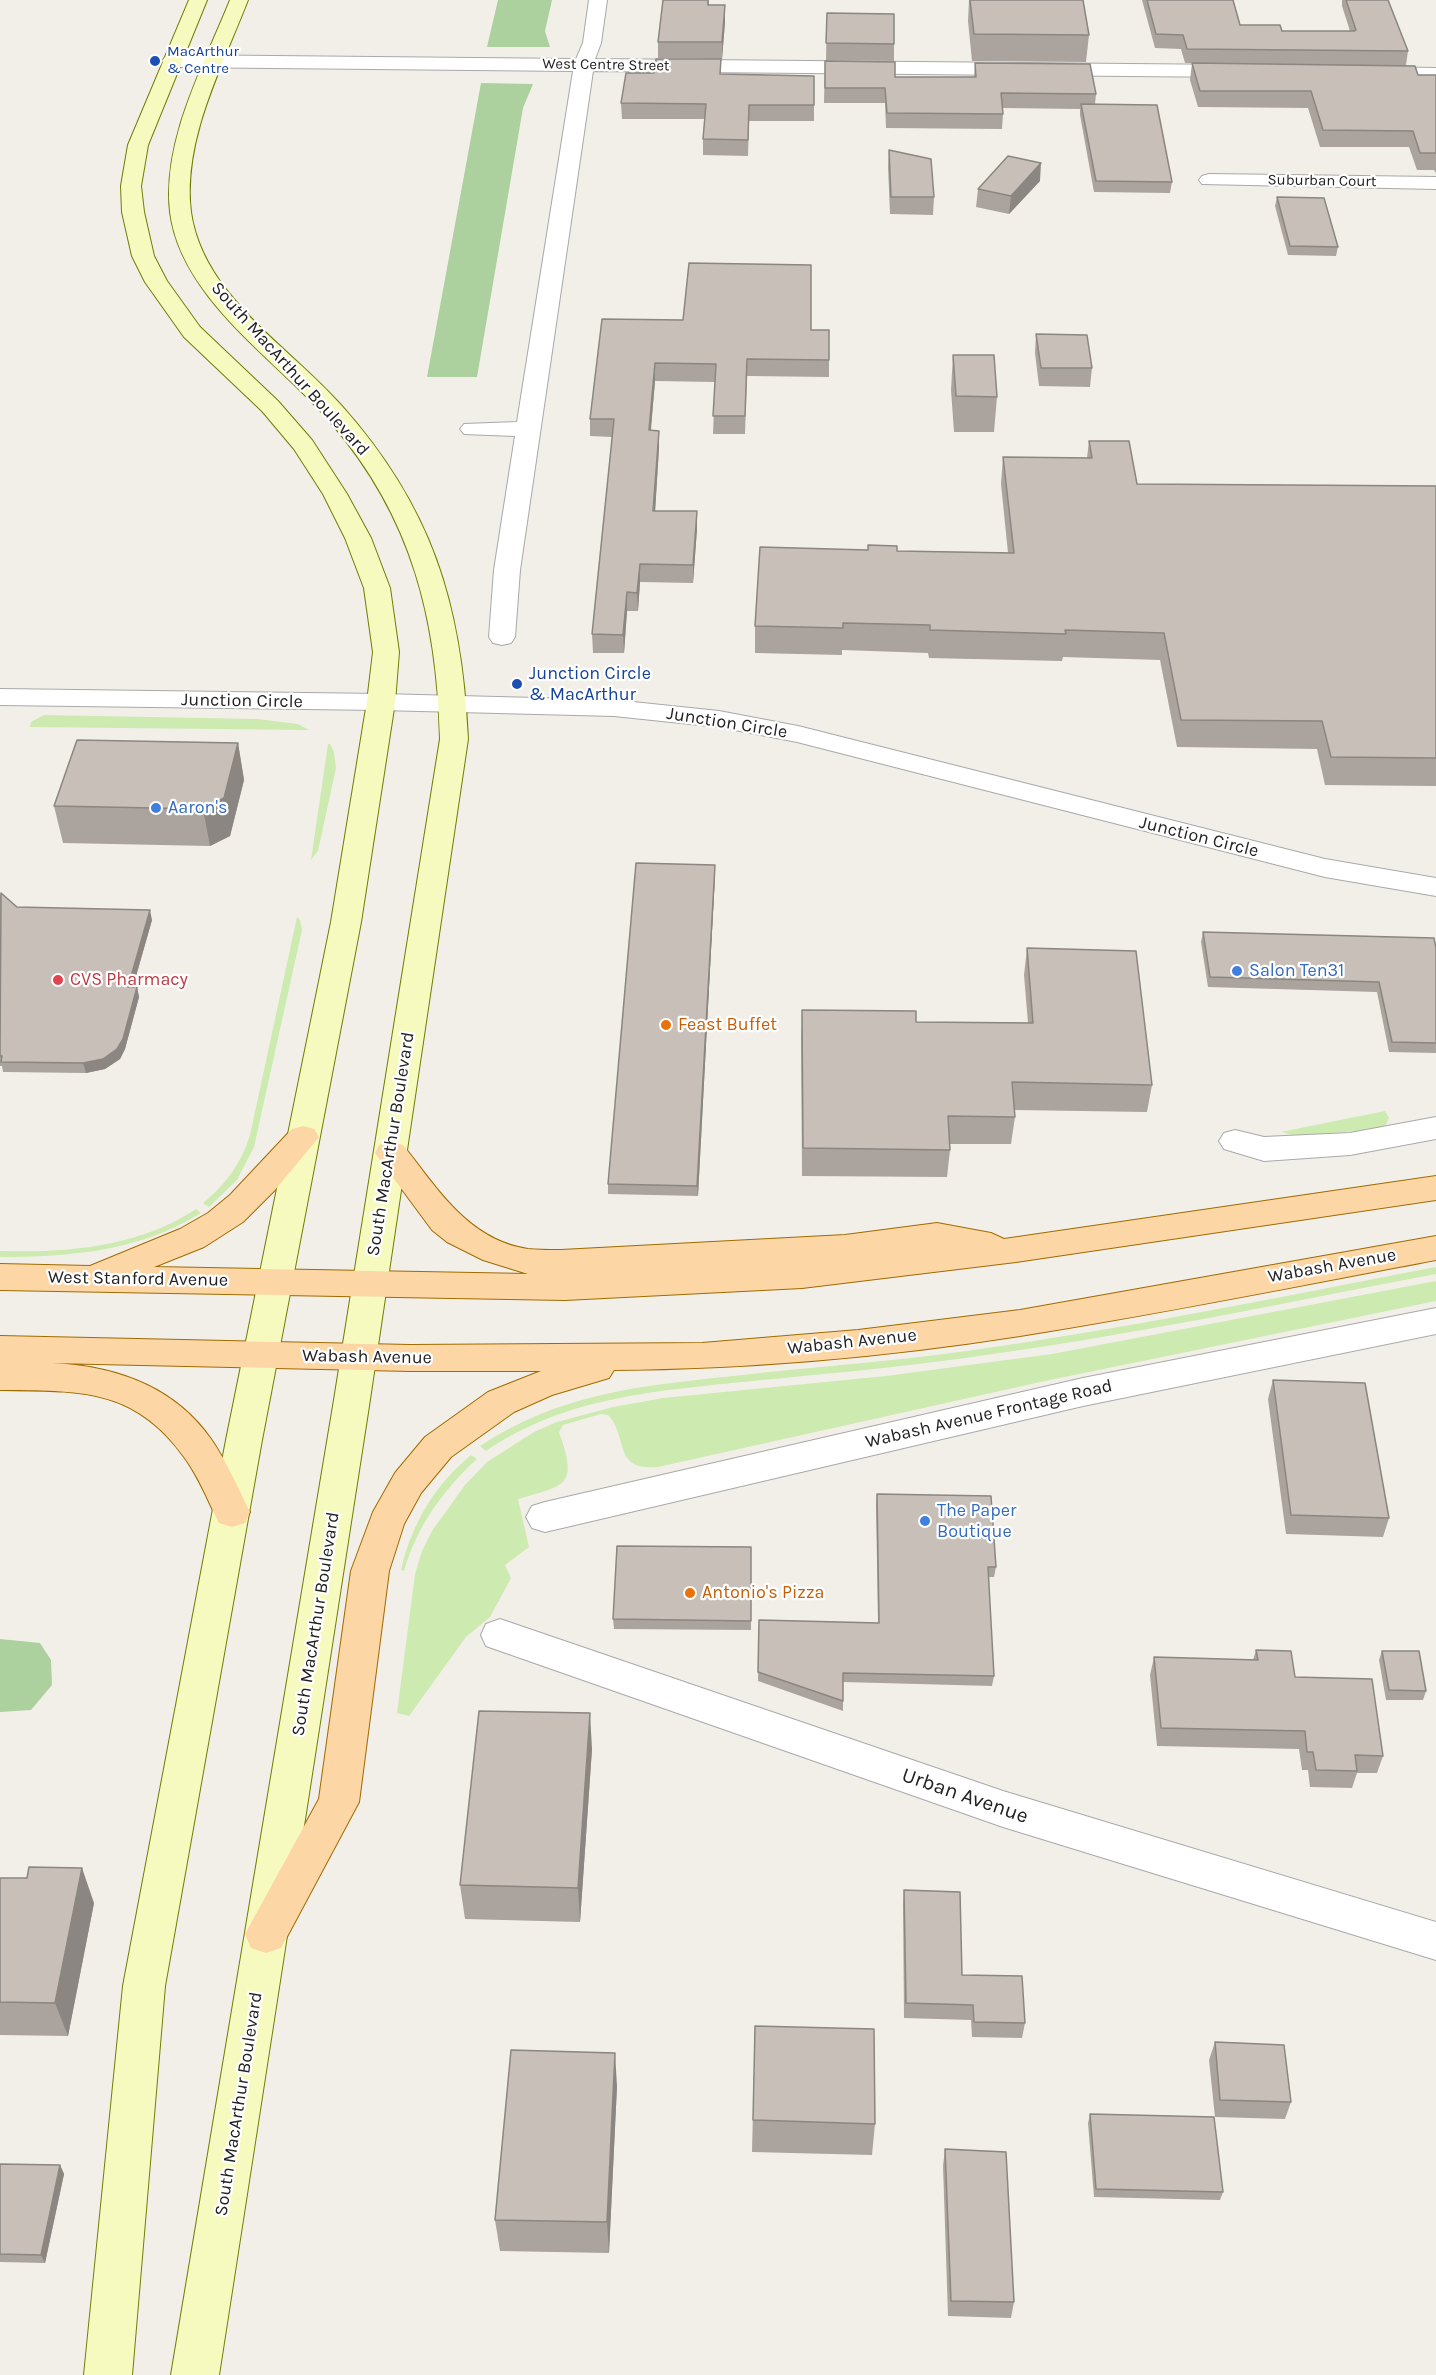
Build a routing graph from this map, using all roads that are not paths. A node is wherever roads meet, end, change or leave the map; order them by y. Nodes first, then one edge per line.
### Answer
1 (198, 0) edge
2 (239, 0) edge
3 (598, 0) edge
4 (172, 61) junction
5 (214, 62) junction
6 (584, 64) junction
7 (1257, 72) edge
8 (1353, 73) edge
9 (1436, 74) edge
10 (1209, 180) dead end
11 (1436, 183) edge
12 (472, 429) dead end
13 (528, 429) junction
14 (502, 637) dead end
15 (0, 698) edge
16 (381, 702) junction
17 (454, 703) junction
18 (1436, 887) edge
19 (1436, 1128) edge
20 (303, 1137) junction
21 (1235, 1141) dead end
22 (391, 1153) junction
23 (1436, 1188) edge
24 (1436, 1248) edge
25 (1016, 1250) junction
26 (0, 1277) edge
27 (93, 1279) junction
28 (275, 1281) junction
29 (369, 1284) junction
30 (1436, 1321) edge
31 (0, 1349) edge
32 (261, 1355) junction
33 (358, 1356) junction
34 (684, 1357) junction
35 (0, 1376) edge
36 (232, 1512) junction
37 (545, 1517) dead end
38 (500, 1635) dead end
39 (266, 1934) junction
40 (1436, 1941) edge
41 (108, 2375) edge
42 (195, 2375) edge

1 - 4 main road
2 - 5 main road, South MacArthur Boulevard
3 - 6 street
4 - 5 street, West Centre Street
4 - 16 main road
5 - 6 street, West Centre Street
5 - 17 main road, South MacArthur Boulevard
6 - 7 street, West Centre Street
6 - 13 street
8 - 9 street
10 - 11 street, Suburban Court
12 - 13 street
13 - 14 street
15 - 16 street, Junction Circle
16 - 17 street, Junction Circle
16 - 20 main road
17 - 18 street, Junction Circle
17 - 22 main road, South MacArthur Boulevard
19 - 21 street
20 - 27 main road
20 - 28 main road
22 - 25 main road
22 - 29 main road, South MacArthur Boulevard
23 - 25 main road
24 - 34 main road, Wabash Avenue
25 - 29 main road
26 - 27 main road, West Stanford Avenue
27 - 28 main road, West Stanford Avenue
28 - 29 main road
28 - 32 main road
29 - 33 main road, South MacArthur Boulevard
30 - 37 street, Wabash Avenue Frontage Road
31 - 32 main road
32 - 33 main road, Wabash Avenue
32 - 36 main road
33 - 34 main road, Wabash Avenue
33 - 39 main road, South MacArthur Boulevard
34 - 39 main road
35 - 36 main road
36 - 41 main road
38 - 40 street, Urban Avenue
39 - 42 main road, South MacArthur Boulevard

